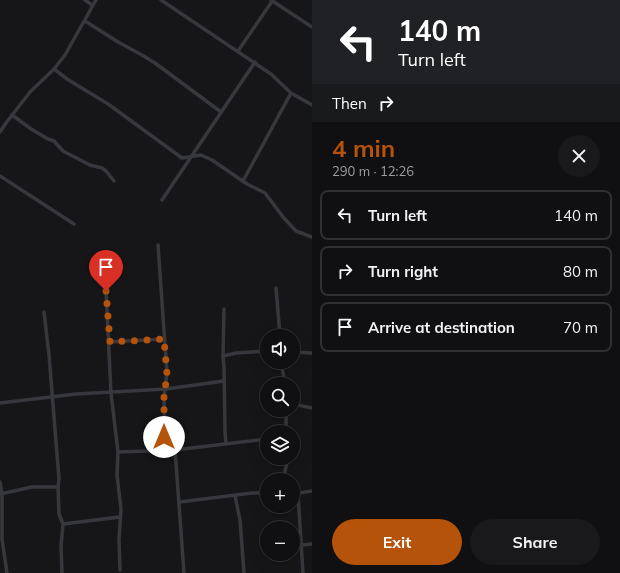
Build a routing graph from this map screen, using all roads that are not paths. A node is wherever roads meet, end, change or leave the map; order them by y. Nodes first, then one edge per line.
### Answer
1 (85, 0) edge
2 (96, 0) edge
3 (161, 0) edge
4 (272, 0) edge
5 (92, 5) junction
6 (85, 21) junction
7 (312, 27) edge
8 (238, 51) junction
9 (254, 62) junction
10 (54, 68) junction
11 (291, 93) junction
12 (312, 105) edge
13 (221, 112) junction
14 (12, 115) junction
15 (0, 131) edge
16 (192, 156) junction
17 (0, 176) edge
18 (114, 181) dead end
19 (243, 181) junction
20 (162, 200) dead end
21 (74, 224) dead end
22 (312, 237) edge
23 (158, 245) dead end
24 (276, 288) dead end
25 (106, 291) dead end
26 (224, 309) dead end
27 (44, 312) dead end
28 (279, 329) edge
29 (164, 339) junction
30 (110, 342) junction
31 (260, 351) edge
32 (300, 352) edge
33 (312, 353) edge
34 (223, 356) junction
35 (224, 381) junction
36 (166, 389) junction
37 (111, 393) junction
38 (53, 396) junction
39 (0, 403) edge
40 (300, 405) edge
41 (312, 408) edge
42 (260, 440) edge
43 (226, 444) junction
44 (175, 450) junction
45 (165, 451) junction
46 (118, 452) junction
47 (0, 482) edge
48 (58, 487) junction
49 (312, 491) edge
50 (260, 493) edge
51 (1, 494) edge
52 (300, 494) edge
53 (236, 496) junction
54 (179, 502) junction
55 (299, 513) edge
56 (120, 517) junction
57 (63, 524) junction
58 (312, 544) edge
59 (302, 545) junction
60 (2, 556) edge
61 (120, 570) dead end
62 (7, 573) edge
63 (62, 573) edge
64 (184, 573) edge
65 (244, 573) edge
66 (303, 573) edge

1 - 5 street
2 - 5 street
3 - 8 street
4 - 7 street
4 - 8 street
5 - 6 street
6 - 10 street
6 - 13 street
8 - 9 street
9 - 11 street
9 - 13 street
10 - 14 street
10 - 16 street
11 - 12 street
11 - 19 street
13 - 16 street
14 - 15 street
14 - 18 street
16 - 19 street
16 - 20 street
17 - 21 street
19 - 22 street
23 - 29 street
24 - 28 street
25 - 30 street
26 - 34 street
27 - 38 street
29 - 30 street
29 - 36 street
30 - 37 street
31 - 34 street
32 - 33 street
34 - 35 street
35 - 36 street
35 - 43 street
36 - 37 street
36 - 45 street
37 - 38 street
37 - 46 street
38 - 39 street
38 - 48 street
40 - 41 street
42 - 43 street
43 - 44 street
44 - 45 street
44 - 54 street
45 - 46 street
46 - 56 street
47 - 51 street
48 - 51 street
48 - 57 street
49 - 52 street
50 - 53 street
51 - 60 street
53 - 54 street
53 - 65 street
54 - 64 street
55 - 59 street
56 - 57 street
56 - 61 street
57 - 63 street
58 - 59 street
59 - 66 street
60 - 62 street

